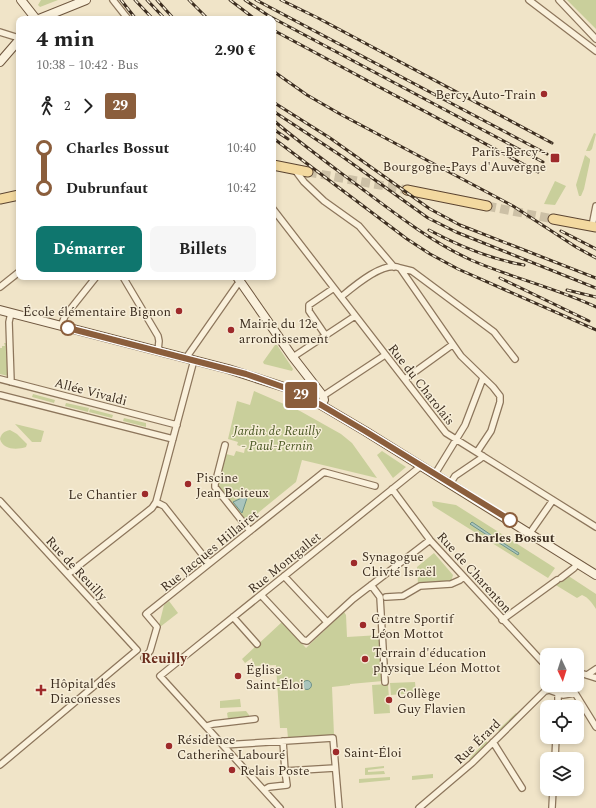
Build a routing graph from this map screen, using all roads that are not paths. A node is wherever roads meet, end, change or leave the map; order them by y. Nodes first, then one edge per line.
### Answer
1 (21, 0) edge
2 (86, 0) edge
3 (113, 0) edge
4 (529, 0) edge
5 (559, 0) edge
6 (34, 16) edge
7 (46, 16) edge
8 (126, 16) edge
9 (0, 32) edge
10 (16, 38) edge
11 (596, 39) edge
12 (16, 43) edge
13 (596, 51) edge
14 (0, 62) edge
15 (276, 166) edge
16 (295, 170) junction
17 (308, 172) tunnel mouth
18 (407, 190) tunnel mouth
19 (16, 196) edge
20 (0, 199) edge
21 (487, 206) tunnel mouth
22 (596, 206) edge
23 (276, 213) edge
24 (553, 219) tunnel mouth
25 (594, 226) edge
26 (394, 267) junction
27 (400, 268) junction
28 (16, 274) edge
29 (94, 280) edge
30 (125, 280) edge
31 (238, 280) edge
32 (0, 287) edge
33 (334, 288) junction
34 (341, 297) junction
35 (0, 310) edge
36 (11, 313) junction
37 (355, 316) junction
38 (61, 326) junction
39 (326, 336) junction
40 (452, 345) junction
41 (158, 351) junction
42 (386, 355) junction
43 (293, 357) junction
44 (190, 359) junction
45 (515, 359) dead end
46 (483, 378) junction
47 (0, 379) edge
48 (405, 379) junction
49 (11, 382) junction
50 (0, 395) edge
51 (323, 396) junction
52 (321, 405) junction
53 (176, 425) junction
54 (456, 439) junction
55 (173, 440) junction
56 (225, 446) dead end
57 (477, 452) junction
58 (483, 456) junction
59 (421, 466) junction
60 (434, 474) junction
61 (450, 484) junction
62 (375, 486) dead end
63 (392, 488) junction
64 (553, 500) junction
65 (0, 501) edge
66 (156, 502) junction
67 (596, 527) edge
68 (250, 531) junction
69 (530, 533) junction
70 (430, 540) junction
71 (578, 563) junction
72 (209, 564) junction
73 (68, 574) junction
74 (596, 575) edge
75 (284, 576) junction
76 (463, 577) junction
77 (371, 585) junction
78 (261, 595) junction
79 (386, 597) dead end
80 (233, 617) junction
81 (502, 620) junction
82 (327, 622) junction
83 (257, 644) dead end
84 (144, 658) dead end
85 (540, 660) edge
86 (596, 669) edge
87 (584, 674) edge
88 (587, 675) junction
89 (596, 678) edge
90 (385, 682) dead end
91 (558, 694) junction
92 (558, 700) edge
93 (255, 719) dead end
94 (207, 726) junction
95 (596, 727) edge
96 (283, 741) junction
97 (493, 742) junction
98 (224, 745) junction
99 (0, 765) edge
100 (335, 768) junction
101 (286, 771) junction
102 (522, 788) dead end
103 (264, 790) junction
104 (553, 796) edge
105 (280, 808) edge
106 (339, 808) edge
107 (419, 808) edge
108 (552, 808) edge

1 - 6 main road
2 - 7 main road
3 - 8 street
4 - 13 street
5 - 11 street
9 - 10 street
12 - 14 main road
15 - 16 main road
16 - 17 main road
16 - 26 street
18 - 21 main road
19 - 20 main road
22 - 25 street
23 - 33 street, Rue du Charolais
24 - 25 main road
26 - 27 street
26 - 34 street
27 - 40 street
27 - 45 street
28 - 32 street
29 - 38 street
30 - 41 street
31 - 43 main road
31 - 44 street
33 - 34 street, Rue du Charolais
33 - 39 street
34 - 37 street, Rue du Charolais
35 - 36 main road
36 - 38 main road
36 - 49 street
37 - 39 street
37 - 42 street, Rue du Charolais
38 - 41 main road
39 - 43 street
40 - 46 street
40 - 48 street
41 - 44 main road
42 - 48 street, Rue du Charolais
42 - 51 street
43 - 51 main road
44 - 52 main road
44 - 53 street
46 - 54 street
46 - 57 street
47 - 49 street, Allée Vivaldi
48 - 54 street, Rue du Charolais
49 - 53 street, Allée Vivaldi
50 - 55 street, Allée Vivaldi
51 - 52 main road
52 - 59 main road
53 - 55 street
54 - 57 street, Rue du Charolais
54 - 60 street
55 - 66 street
56 - 68 street
57 - 58 street, Rue du Charolais
58 - 61 street
58 - 64 street, Rue du Charolais
59 - 60 main road
59 - 63 street, Rue Montgallet
60 - 61 main road
61 - 69 main road
62 - 68 street, Rue Jacques Hillairet
63 - 70 street, Rue de Charenton
63 - 75 street, Rue Montgallet
64 - 67 street, Rue du Charolais
64 - 69 street
65 - 73 street, Rue de Reuilly
66 - 72 street
66 - 73 street
68 - 72 street, Rue Jacques Hillairet
69 - 71 main road
70 - 76 street, Rue de Charenton
70 - 77 street
71 - 74 main road
71 - 81 street
72 - 84 street, Rue Jacques Hillairet
73 - 99 street, Rue de Reuilly
75 - 78 street, Rue Montgallet
75 - 82 street
76 - 79 street
76 - 81 street, Rue de Charenton
77 - 82 street
77 - 90 street
78 - 80 street, Rue Montgallet
78 - 82 street
80 - 83 street
80 - 94 street, Rue Montgallet
81 - 85 street, Rue de Charenton
86 - 88 street
87 - 88 street
88 - 89 street
91 - 92 street
91 - 95 street
91 - 97 street, Rue Érard
93 - 94 street
94 - 98 street
96 - 98 street
96 - 100 street
96 - 101 street
97 - 102 street
97 - 107 street, Rue Érard
98 - 103 street
100 - 101 street
100 - 106 street
101 - 103 street
103 - 105 street
104 - 108 street

